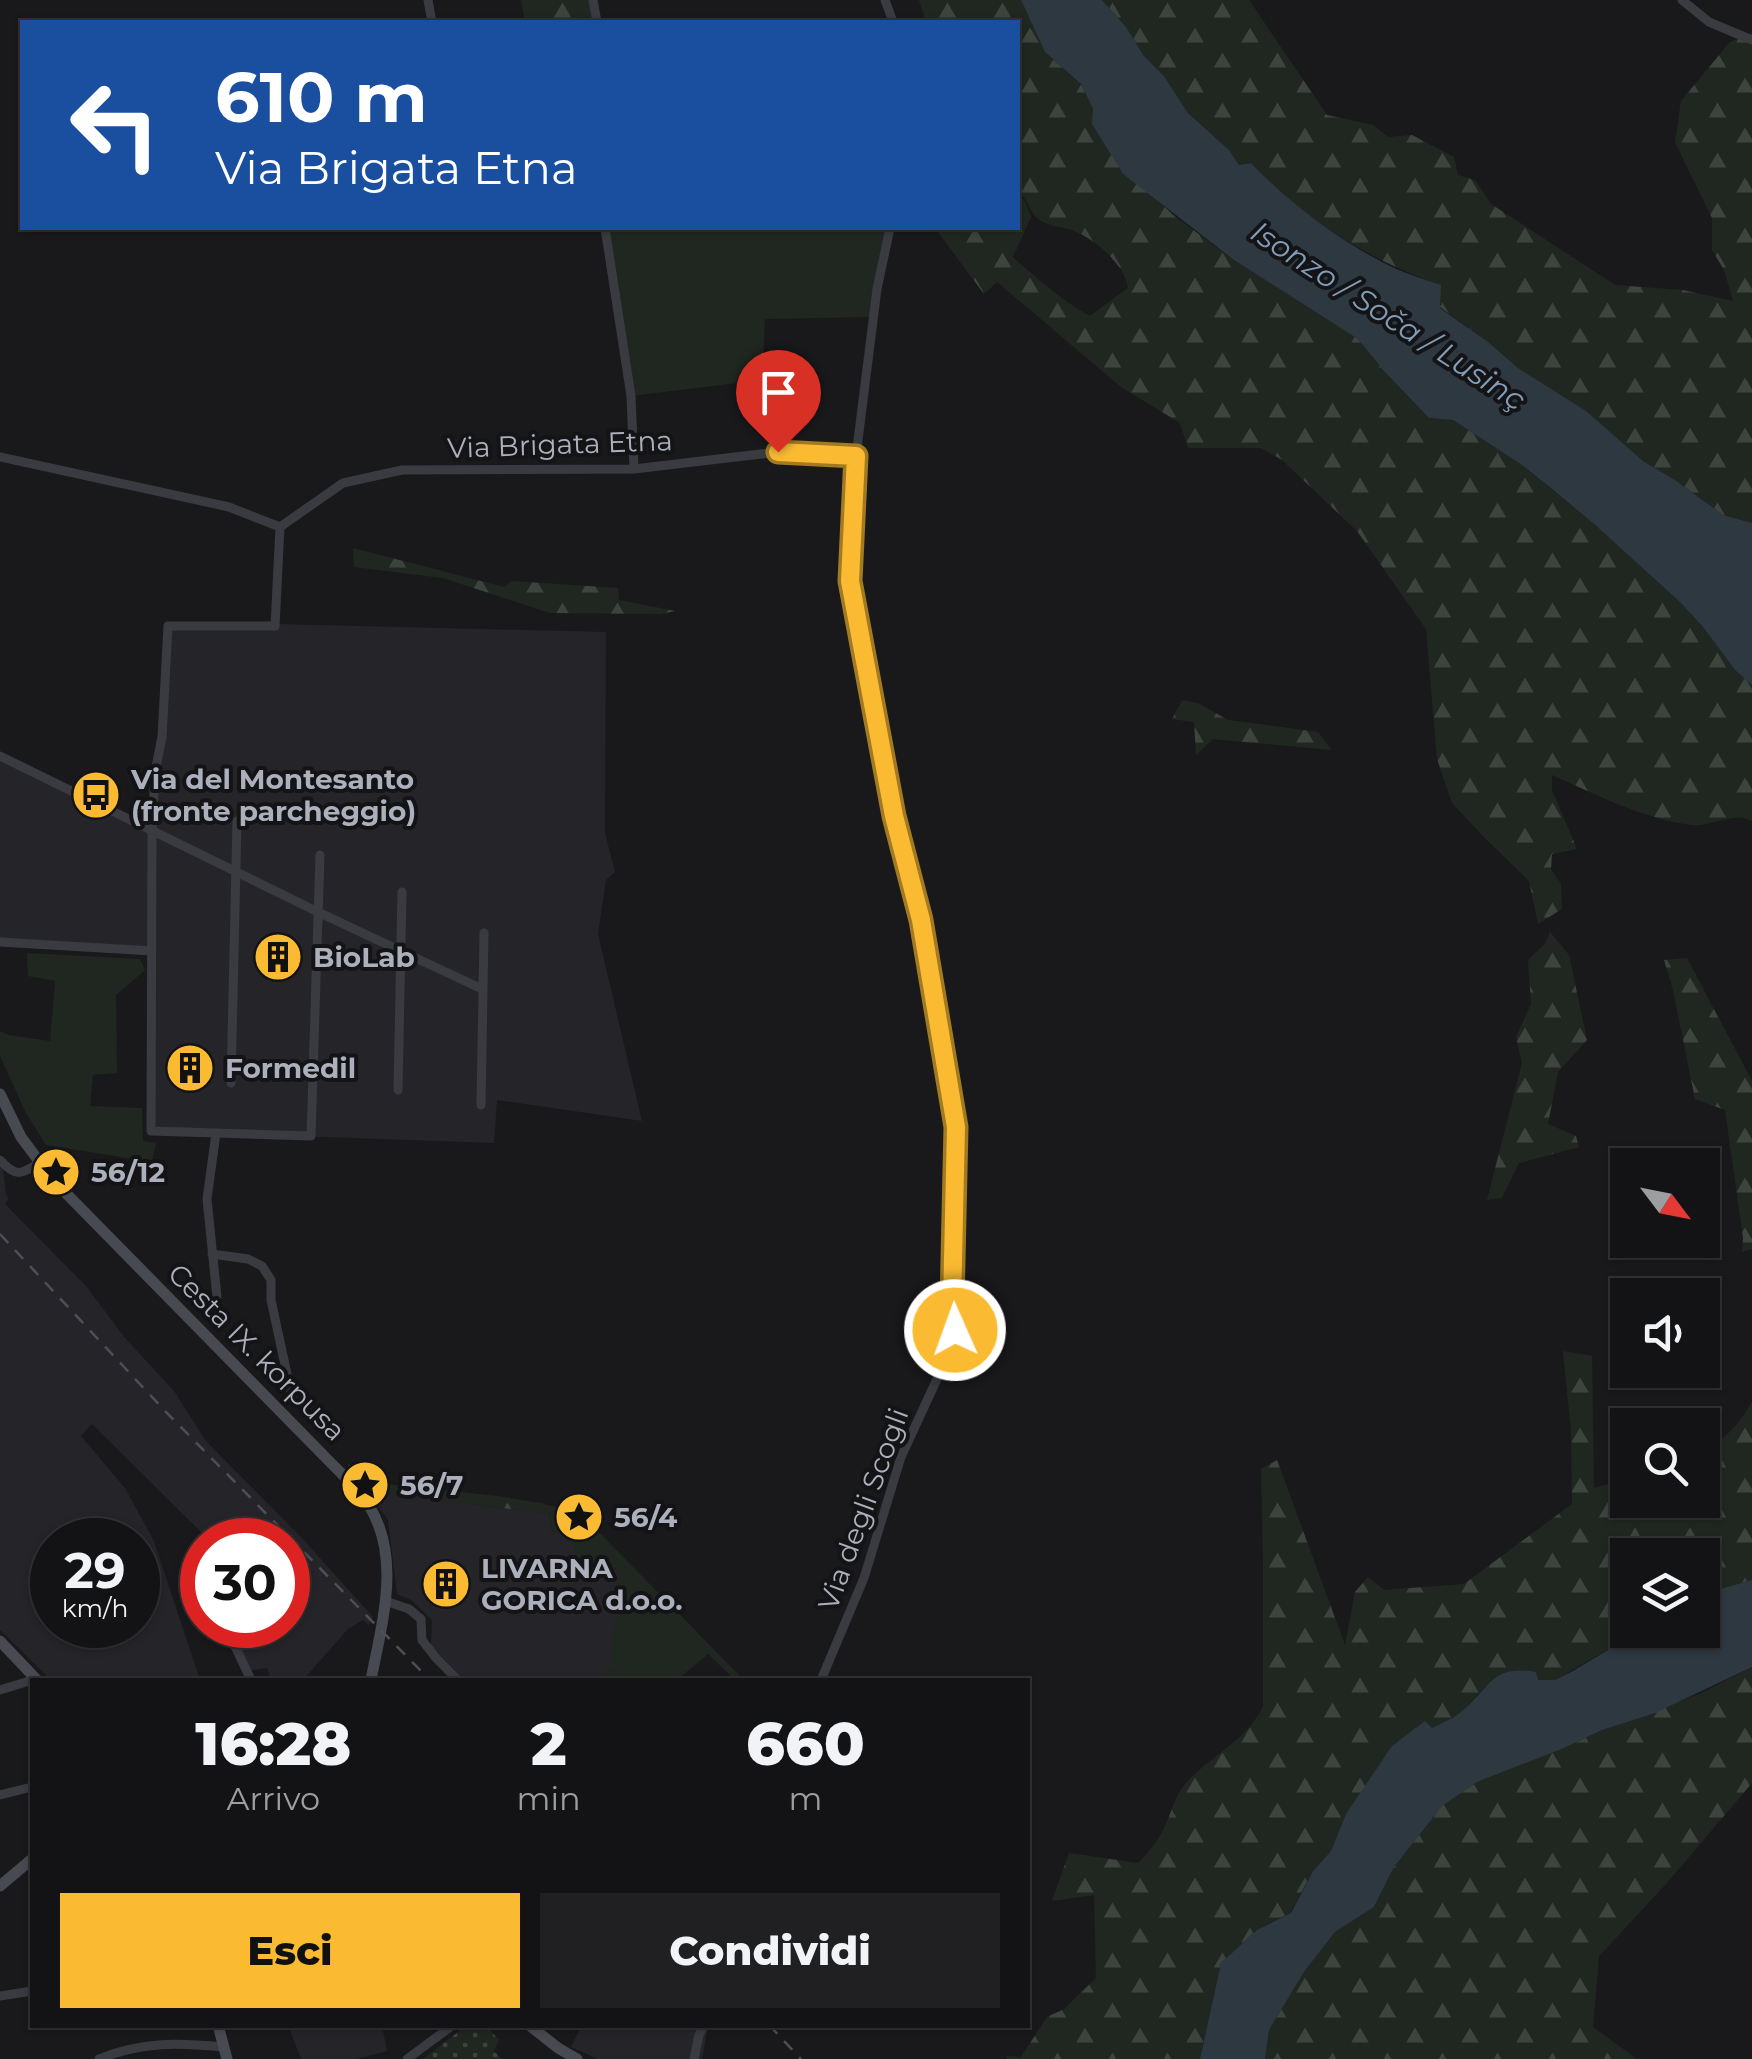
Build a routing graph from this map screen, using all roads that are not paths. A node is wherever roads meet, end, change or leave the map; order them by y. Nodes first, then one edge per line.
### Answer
1 (1682, 0) edge
2 (1752, 40) edge
3 (605, 230) edge
4 (890, 230) edge
5 (856, 456) junction
6 (0, 457) edge
7 (634, 468) junction
8 (280, 526) junction
9 (0, 756) edge
10 (237, 820) dead end
11 (152, 830) junction
12 (320, 855) dead end
13 (236, 872) junction
14 (402, 892) dead end
15 (320, 913) junction
16 (484, 933) dead end
17 (0, 942) edge
18 (152, 951) junction
19 (400, 951) junction
20 (482, 989) junction
21 (231, 1082) dead end
22 (398, 1090) dead end
23 (0, 1094) edge
24 (481, 1106) dead end
25 (216, 1133) junction
26 (0, 1160) edge
27 (39, 1163) junction
28 (212, 1254) junction
29 (217, 1296) dead end
30 (292, 1398) dead end
31 (384, 1601) junction
32 (0, 1641) edge
33 (236, 1648) edge
34 (36, 1678) edge
35 (250, 1678) edge
36 (372, 1678) edge
37 (456, 1678) edge
38 (822, 1678) edge
39 (30, 1681) edge
40 (0, 1690) edge
41 (30, 1788) edge
42 (0, 1795) edge
43 (30, 1861) edge
44 (0, 1886) edge
45 (30, 1991) edge
46 (0, 1996) edge
47 (219, 2028) edge
48 (448, 2028) edge
49 (532, 2028) edge
50 (702, 2028) edge
51 (555, 2052) edge
52 (226, 2053) edge
53 (573, 2058) edge
54 (99, 2059) edge
55 (407, 2059) edge
56 (694, 2059) edge

1 - 2 street
3 - 7 street
4 - 5 street, Via degli Scogli
5 - 7 street, Via Brigata Etna
5 - 38 street, Via degli Scogli
6 - 8 street
7 - 8 street, Via Brigata Etna
8 - 11 street
9 - 11 street
10 - 13 street
11 - 13 street
11 - 18 street
12 - 15 street
13 - 15 street
13 - 21 street
14 - 19 street
15 - 19 street
15 - 25 street
16 - 20 street
17 - 18 street
18 - 25 street
19 - 20 street
19 - 22 street
20 - 24 street
23 - 27 main road, Cesta IX. korpusa
25 - 28 street
26 - 27 street
27 - 31 main road, Cesta IX. korpusa
28 - 29 street
28 - 30 street
31 - 36 main road, Cesta IX. korpusa
31 - 37 street
32 - 34 main road
33 - 35 street
39 - 40 street
41 - 42 street
43 - 44 main road
45 - 46 street
47 - 52 main road
48 - 55 street
49 - 51 main road
50 - 56 street
51 - 53 main road
52 - 54 street

